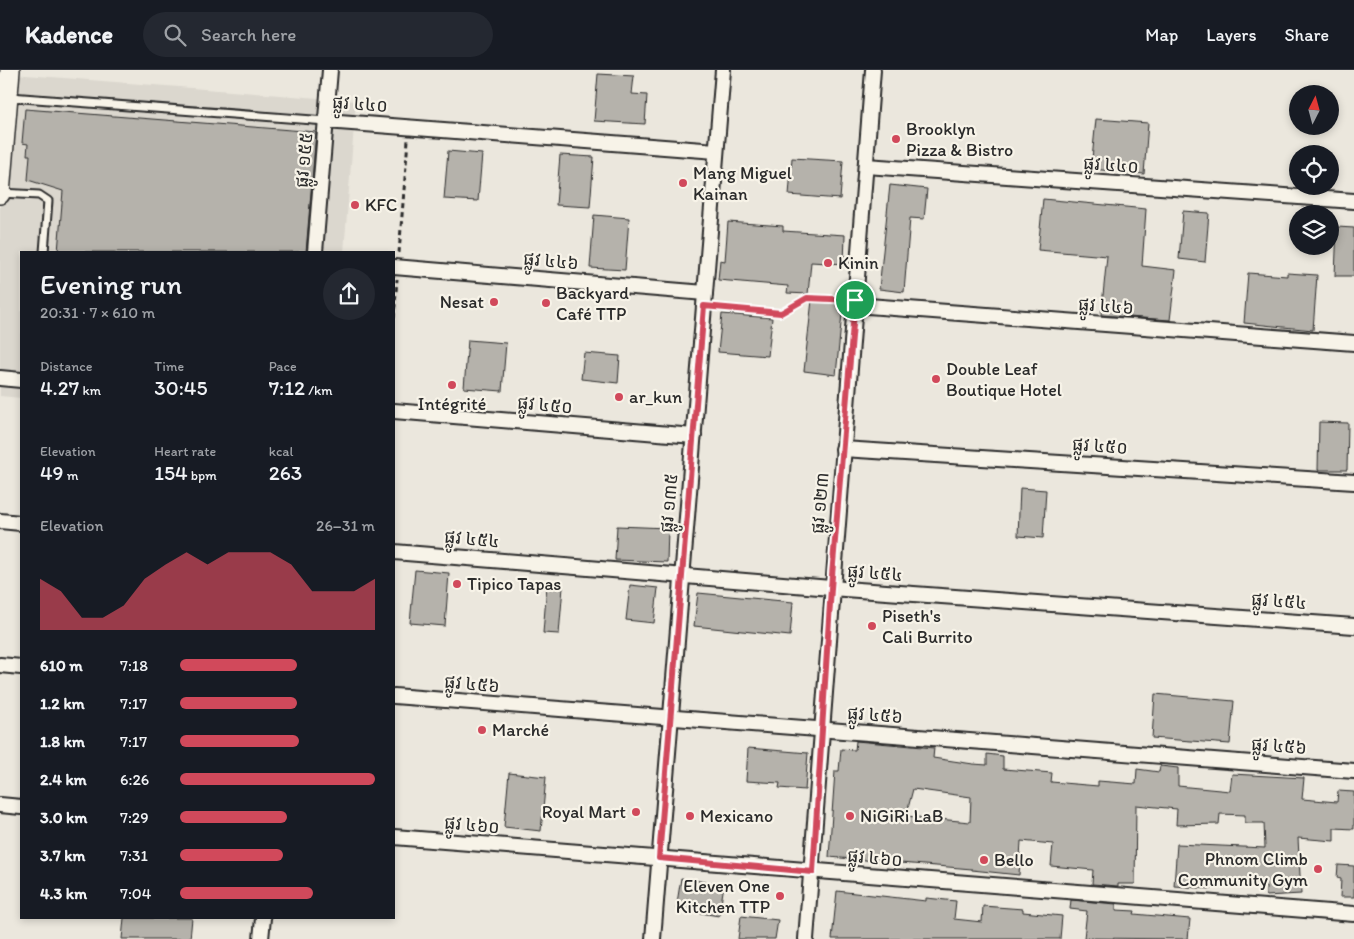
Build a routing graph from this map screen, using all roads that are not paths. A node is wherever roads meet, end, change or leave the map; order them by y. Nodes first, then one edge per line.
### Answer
1 (10, 70) edge
2 (330, 70) edge
3 (723, 70) edge
4 (873, 70) edge
5 (4, 96) edge
6 (326, 120) junction
7 (716, 151) junction
8 (866, 166) junction
9 (0, 193) edge
10 (1354, 201) edge
11 (44, 251) edge
12 (315, 251) edge
13 (396, 268) edge
14 (704, 299) junction
15 (855, 303) junction
16 (1354, 343) edge
17 (0, 378) edge
18 (20, 380) edge
19 (395, 411) edge
20 (694, 436) junction
21 (843, 449) junction
22 (1354, 482) edge
23 (0, 521) edge
24 (20, 523) edge
25 (395, 552) edge
26 (682, 576) junction
27 (831, 588) junction
28 (1354, 626) edge
29 (0, 665) edge
30 (20, 667) edge
31 (395, 696) edge
32 (670, 719) junction
33 (821, 730) junction
34 (1354, 771) edge
35 (0, 805) edge
36 (20, 807) edge
37 (395, 837) edge
38 (659, 858) junction
39 (813, 872) junction
40 (1354, 914) edge
41 (263, 919) edge
42 (261, 939) edge
43 (652, 939) edge
44 (806, 939) edge

1 - 5 street
2 - 6 street, ផ្លូវ ១៥៥
3 - 7 street, ផ្លូវ ១៣៥
4 - 8 street, ផ្លូវ ១២៣
5 - 6 lane, ផ្លូវ ៤៤០
5 - 9 street
6 - 7 street, ផ្លូវ ៤៤០
6 - 12 street, ផ្លូវ ១៥៥
7 - 14 street, ផ្លូវ ១៣៥
8 - 10 street, ផ្លូវ ៤៤០
8 - 15 street, ផ្លូវ ១២៣
9 - 11 lane
13 - 14 street, ផ្លូវ ៤៤៦
14 - 20 street, ផ្លូវ ១៣៥
15 - 16 street, ផ្លូវ ៤៤៦
15 - 21 street, ផ្លូវ ១២៣
17 - 18 street
19 - 20 street, ផ្លូវ ៤៥០
20 - 26 street, ផ្លូវ ១៣៥
21 - 22 street, ផ្លូវ ៤៥០
21 - 27 street, ផ្លូវ ១២៣
23 - 24 street
25 - 26 street, ផ្លូវ ៤៥៤
26 - 27 street, ផ្លូវ ៤៥៤
26 - 32 street, ផ្លូវ ១៣៥
27 - 28 street, ផ្លូវ ៤៥៤
27 - 33 street, ផ្លូវ ១២៣
29 - 30 street
31 - 32 street, ផ្លូវ ៤៥៦
32 - 33 street, ផ្លូវ ៤៥៦
32 - 38 street, ផ្លូវ ១៣៥
33 - 34 street, ផ្លូវ ៤៥៦
33 - 39 street, ផ្លូវ ១២៣
35 - 36 street
37 - 38 street, ផ្លូវ ៤៦០
38 - 39 street, ផ្លូវ ៤៦០
38 - 43 street, ផ្លូវ ១៣៥
39 - 40 street, ផ្លូវ ៤៦០
39 - 44 street, ផ្លូវ ១២៣
41 - 42 street

